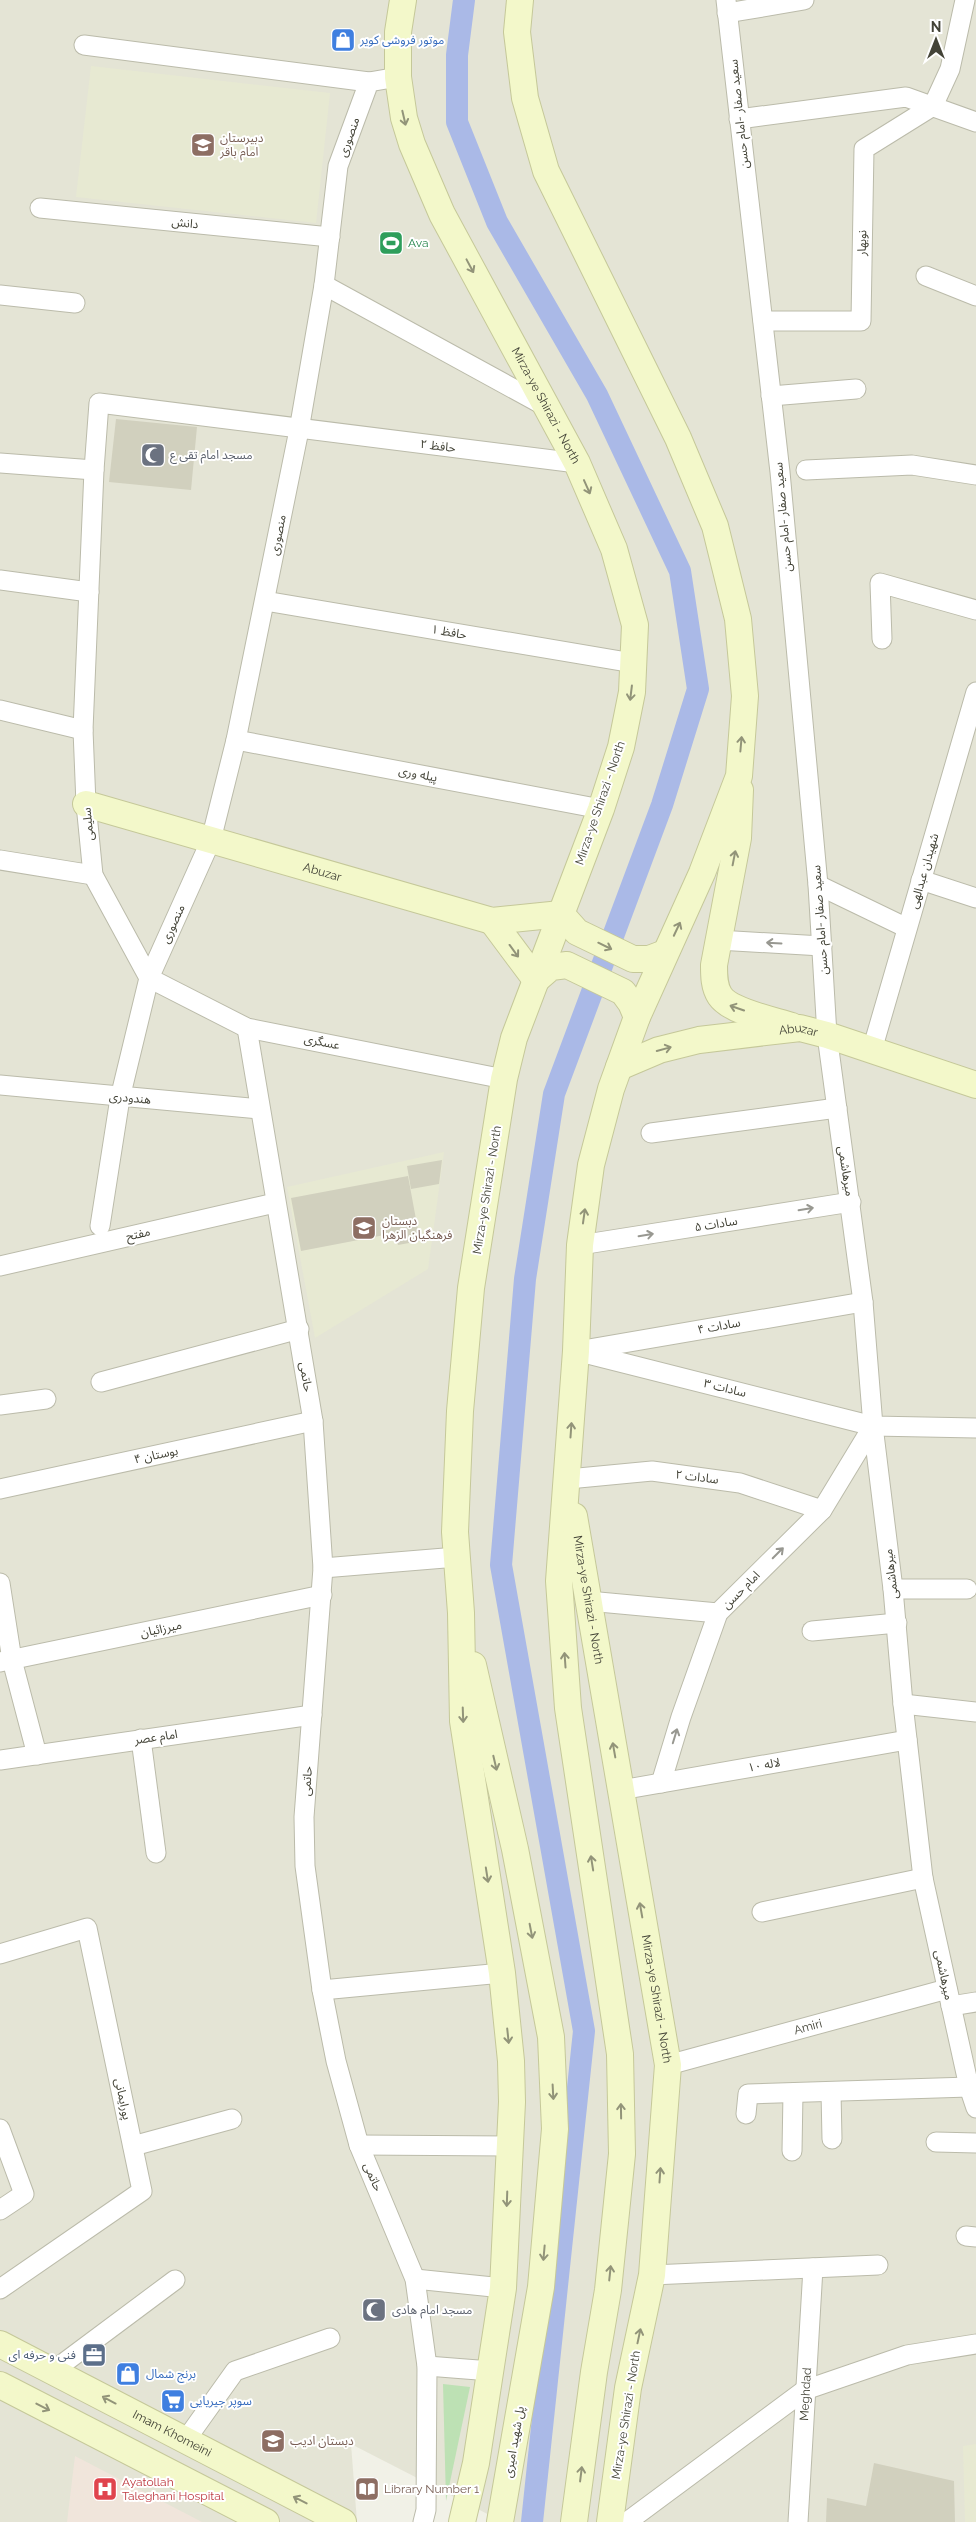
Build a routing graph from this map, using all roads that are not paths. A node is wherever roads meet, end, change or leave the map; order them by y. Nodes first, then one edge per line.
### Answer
1 (403, 0) edge
2 (520, 0) edge
3 (804, 0) edge
4 (965, 0) edge
5 (727, 7) edge
6 (84, 45) dead end
7 (398, 77) junction
8 (369, 82) junction
9 (933, 106) junction
10 (739, 119) junction
11 (976, 122) edge
12 (40, 208) dead end
13 (330, 238) junction
14 (926, 276) dead end
15 (324, 284) junction
16 (0, 295) edge
17 (976, 296) edge
18 (75, 303) dead end
19 (763, 321) junction
20 (856, 389) dead end
21 (771, 396) junction
22 (99, 403) joint
23 (545, 406) junction
24 (299, 430) junction
25 (0, 463) edge
26 (577, 463) junction
27 (94, 470) junction
28 (806, 470) dead end
29 (976, 475) edge
30 (0, 580) edge
31 (89, 592) junction
32 (265, 602) junction
33 (976, 610) edge
34 (882, 640) dead end
35 (633, 663) junction
36 (976, 692) edge
37 (0, 710) edge
38 (971, 727) edge
39 (83, 730) junction
40 (236, 740) junction
41 (739, 776) junction
42 (86, 804) junction
43 (601, 809) junction
44 (211, 840) junction
45 (0, 860) edge
46 (93, 875) junction
47 (921, 880) junction
48 (818, 885) junction
49 (976, 898) edge
50 (492, 921) junction
51 (568, 923) junction
52 (907, 928) junction
53 (718, 940) junction
54 (822, 946) junction
55 (665, 954) junction
56 (149, 978) junction
57 (536, 980) junction
58 (637, 1017) junction
59 (248, 1028) junction
60 (800, 1028) junction
61 (827, 1035) junction
62 (872, 1050) junction
63 (619, 1067) junction
64 (504, 1079) junction
65 (0, 1085) edge
66 (976, 1085) edge
67 (120, 1098) junction
68 (836, 1108) junction
69 (260, 1109) junction
70 (651, 1133) dead end
71 (851, 1202) junction
72 (275, 1203) junction
73 (100, 1226) dead end
74 (580, 1245) junction
75 (0, 1266) edge
76 (863, 1302) junction
77 (299, 1329) junction
78 (576, 1351) junction
79 (101, 1382) dead end
80 (46, 1399) dead end
81 (0, 1406) edge
82 (313, 1421) junction
83 (873, 1426) junction
84 (976, 1428) edge
85 (568, 1479) junction
86 (0, 1489) edge
87 (822, 1510) junction
88 (457, 1557) junction
89 (323, 1568) junction
90 (0, 1583) edge
91 (967, 1589) dead end
92 (893, 1590) junction
93 (322, 1595) junction
94 (588, 1601) junction
95 (461, 1613) junction
96 (718, 1613) junction
97 (897, 1624) junction
98 (812, 1632) dead end
99 (6, 1661) edge
100 (903, 1704) junction
101 (976, 1712) edge
102 (312, 1715) junction
103 (141, 1739) junction
104 (907, 1740) junction
105 (37, 1755) junction
106 (0, 1760) edge
107 (662, 1783) junction
108 (621, 1790) junction
109 (156, 1853) dead end
110 (923, 1878) junction
111 (762, 1912) dead end
112 (0, 1954) edge
113 (502, 1973) junction
114 (322, 1990) junction
115 (949, 1997) junction
116 (976, 2002) edge
117 (668, 2065) junction
118 (969, 2087) junction
119 (831, 2092) junction
120 (794, 2093) junction
121 (976, 2108) edge
122 (746, 2114) dead end
123 (232, 2119) dead end
124 (0, 2129) edge
125 (832, 2139) dead end
126 (936, 2142) dead end
127 (976, 2143) edge
128 (359, 2145) junction
129 (133, 2146) junction
130 (509, 2146) junction
131 (792, 2151) dead end
132 (0, 2210) edge
133 (878, 2265) dead end
134 (813, 2268) junction
135 (652, 2275) junction
136 (415, 2279) junction
137 (175, 2280) dead end
138 (503, 2288) junction
139 (0, 2289) edge
140 (330, 2338) dead end
141 (0, 2344) edge
142 (976, 2344) edge
143 (529, 2362) joint
144 (427, 2366) junction
145 (53, 2371) junction
146 (491, 2371) junction
147 (0, 2385) edge
148 (806, 2390) junction
149 (185, 2440) junction
150 (476, 2463) junction
151 (266, 2522) edge
152 (343, 2522) edge
153 (423, 2522) edge
154 (462, 2522) edge
155 (498, 2522) edge
156 (574, 2522) edge
157 (610, 2522) edge
158 (627, 2522) edge
159 (798, 2522) edge

1 - 7 main road, Mirza-ye Shirazi - North
41 -> 2 main road, Mirza-ye Shirazi - North
3 - 5 street
4 - 9 street
5 - 10 street, سعید صفار -امام حسن
6 - 8 street
7 - 8 street
7 -> 23 main road, Mirza-ye Shirazi - North
8 - 13 street, منصوری
9 - 10 street
9 - 11 street
9 - 19 street, نوبهار
10 - 19 street, سعید صفار -امام حسن
12 - 13 street, دانش
13 - 15 street, منصوری
14 - 17 street
15 - 23 street
15 - 24 street, منصوری
16 - 18 street
19 - 21 street, سعید صفار -امام حسن
20 - 21 street
21 - 48 street, سعید صفار -امام حسن
22 - 24 street, حافظ ۲
22 - 27 street, سلیمی
23 - 26 main road, Mirza-ye Shirazi - North
24 - 26 street, حافظ ۲
24 - 32 street, منصوری
25 - 27 street
26 -> 35 main road, Mirza-ye Shirazi - North
27 - 31 street, سلیمی
28 - 29 street
30 - 31 street
31 - 39 street, سلیمی
32 - 35 street, حافظ ۱
32 - 40 street, منصوری
33 - 34 street
35 -> 43 main road, Mirza-ye Shirazi - North
36 - 38 street, شهیدان عبدالهی
37 - 39 street
38 - 47 street, شهیدان عبدالهی
39 - 42 street, سلیمی
40 - 43 street, پیله وری
40 - 44 street, منصوری
53 -> 41 main road
55 -> 41 main road, Mirza-ye Shirazi - North
42 - 44 main road, Abuzar
42 - 46 street, سلیمی
43 - 51 main road, Mirza-ye Shirazi - North
44 - 50 main road, Abuzar
44 - 56 street, منصوری
45 - 46 street
46 - 56 street, سلیمی
47 - 49 street
47 - 52 street, شهیدان عبدالهی
48 - 52 street
48 - 54 street, سعید صفار -امام حسن
50 - 51 main road, Abuzar
50 -> 57 main road
51 -> 55 main road
51 - 57 main road, Mirza-ye Shirazi - North
52 - 62 street, شهیدان عبدالهی
54 -> 53 street
60 -> 53 main road
54 - 61 street, سعید صفار -امام حسن
55 - 58 main road, Mirza-ye Shirazi - North
56 - 59 street, عسگری
56 - 67 street
57 - 58 main road
57 - 64 main road, Mirza-ye Shirazi - North
58 - 63 main road, Mirza-ye Shirazi - North
59 - 64 street, عسگری
59 - 69 street, حاتمی
60 - 61 main road, Abuzar
63 -> 60 main road, Abuzar
61 - 62 main road, Abuzar
61 - 68 street, میرهاشمی
62 - 66 main road, Abuzar
74 -> 63 main road, Mirza-ye Shirazi - North
64 - 88 main road, Mirza-ye Shirazi - North
65 - 67 street, هندودری
67 - 69 street, هندودری
67 - 73 street
68 - 70 street
68 - 71 street, میرهاشمی
69 - 72 street, حاتمی
74 -> 71 street, سادات ۵
71 - 76 street, میرهاشمی
72 - 75 street, مفتح
72 - 77 street, حاتمی
74 - 78 main road, Mirza-ye Shirazi - North
76 - 78 street, سادات ۴
76 - 83 street, میرهاشمی
77 - 79 street
77 - 82 street, حاتمی
78 - 83 street, سادات ۳
85 -> 78 main road, Mirza-ye Shirazi - North
80 - 81 street
82 - 86 street, بوستان ۴
82 - 89 street, حاتمی
83 - 84 street, سادات ۳
83 - 87 street, امام حسن
83 - 92 street, میرهاشمی
85 - 87 street, سادات ۲
85 - 94 main road, Mirza-ye Shirazi - North
156 -> 85 main road, Mirza-ye Shirazi - North
96 -> 87 street, امام حسن
88 - 89 street
88 - 95 main road, Mirza-ye Shirazi - North
89 - 93 street, حاتمی
90 - 99 street
91 - 92 street
92 - 97 street, میرهاشمی
93 - 99 street, میرزائیان
93 - 102 street, حاتمی
94 - 96 street
108 -> 94 main road, Mirza-ye Shirazi - North
95 -> 113 main road, Mirza-ye Shirazi - North
95 -> 143 main road, Mirza-ye Shirazi - North
107 -> 96 street, امام حسن
97 - 98 street
97 - 100 street, میرهاشمی
99 - 105 street
100 - 101 street
100 - 104 street, میرهاشمی
102 - 103 street, امام عصر
102 - 114 street, حاتمی
103 - 105 street, امام عصر
103 - 109 street
104 - 107 street, لاله ۱۰
104 - 110 street, میرهاشمی
105 - 106 street, امام عصر
107 - 108 street, لاله ۱۰
117 -> 108 main road, Mirza-ye Shirazi - North
110 - 111 street
110 - 115 street, میرهاشمی
112 - 129 street, پورایمانی
113 - 114 street
113 -> 130 main road, Mirza-ye Shirazi - North
114 - 128 street, حاتمی
115 - 116 street, Amiri
115 - 117 street, Amiri
115 - 118 street, میرهاشمی
135 -> 117 main road, Mirza-ye Shirazi - North
118 - 119 street
118 - 121 street, میرهاشمی
119 - 120 street
119 - 125 street
120 - 122 street
120 - 131 street
123 - 129 street
124 - 132 street
126 - 127 street
128 - 130 street
128 - 136 street, حاتمی
129 - 139 street, پورایمانی
130 -> 138 main road, Mirza-ye Shirazi - North
133 - 134 street
134 - 135 street
134 - 148 street, Meghdad
157 -> 135 main road, Mirza-ye Shirazi - North
136 - 138 street
136 - 144 street, حاتمی
137 - 145 street
138 - 146 main road, Mirza-ye Shirazi - North
140 - 149 street
141 - 145 main road, Imam Khomeini
142 - 148 street
143 - 155 main road, پل شهید امیری
144 - 146 street
144 - 153 street, حاتمی
149 -> 145 main road, Imam Khomeini
146 - 150 main road, Mirza-ye Shirazi - North
147 -> 151 main road
148 - 158 street
148 - 159 street, Meghdad
152 -> 149 main road, Imam Khomeini
150 - 154 main road, Mirza-ye Shirazi - North
150 - 155 main road

